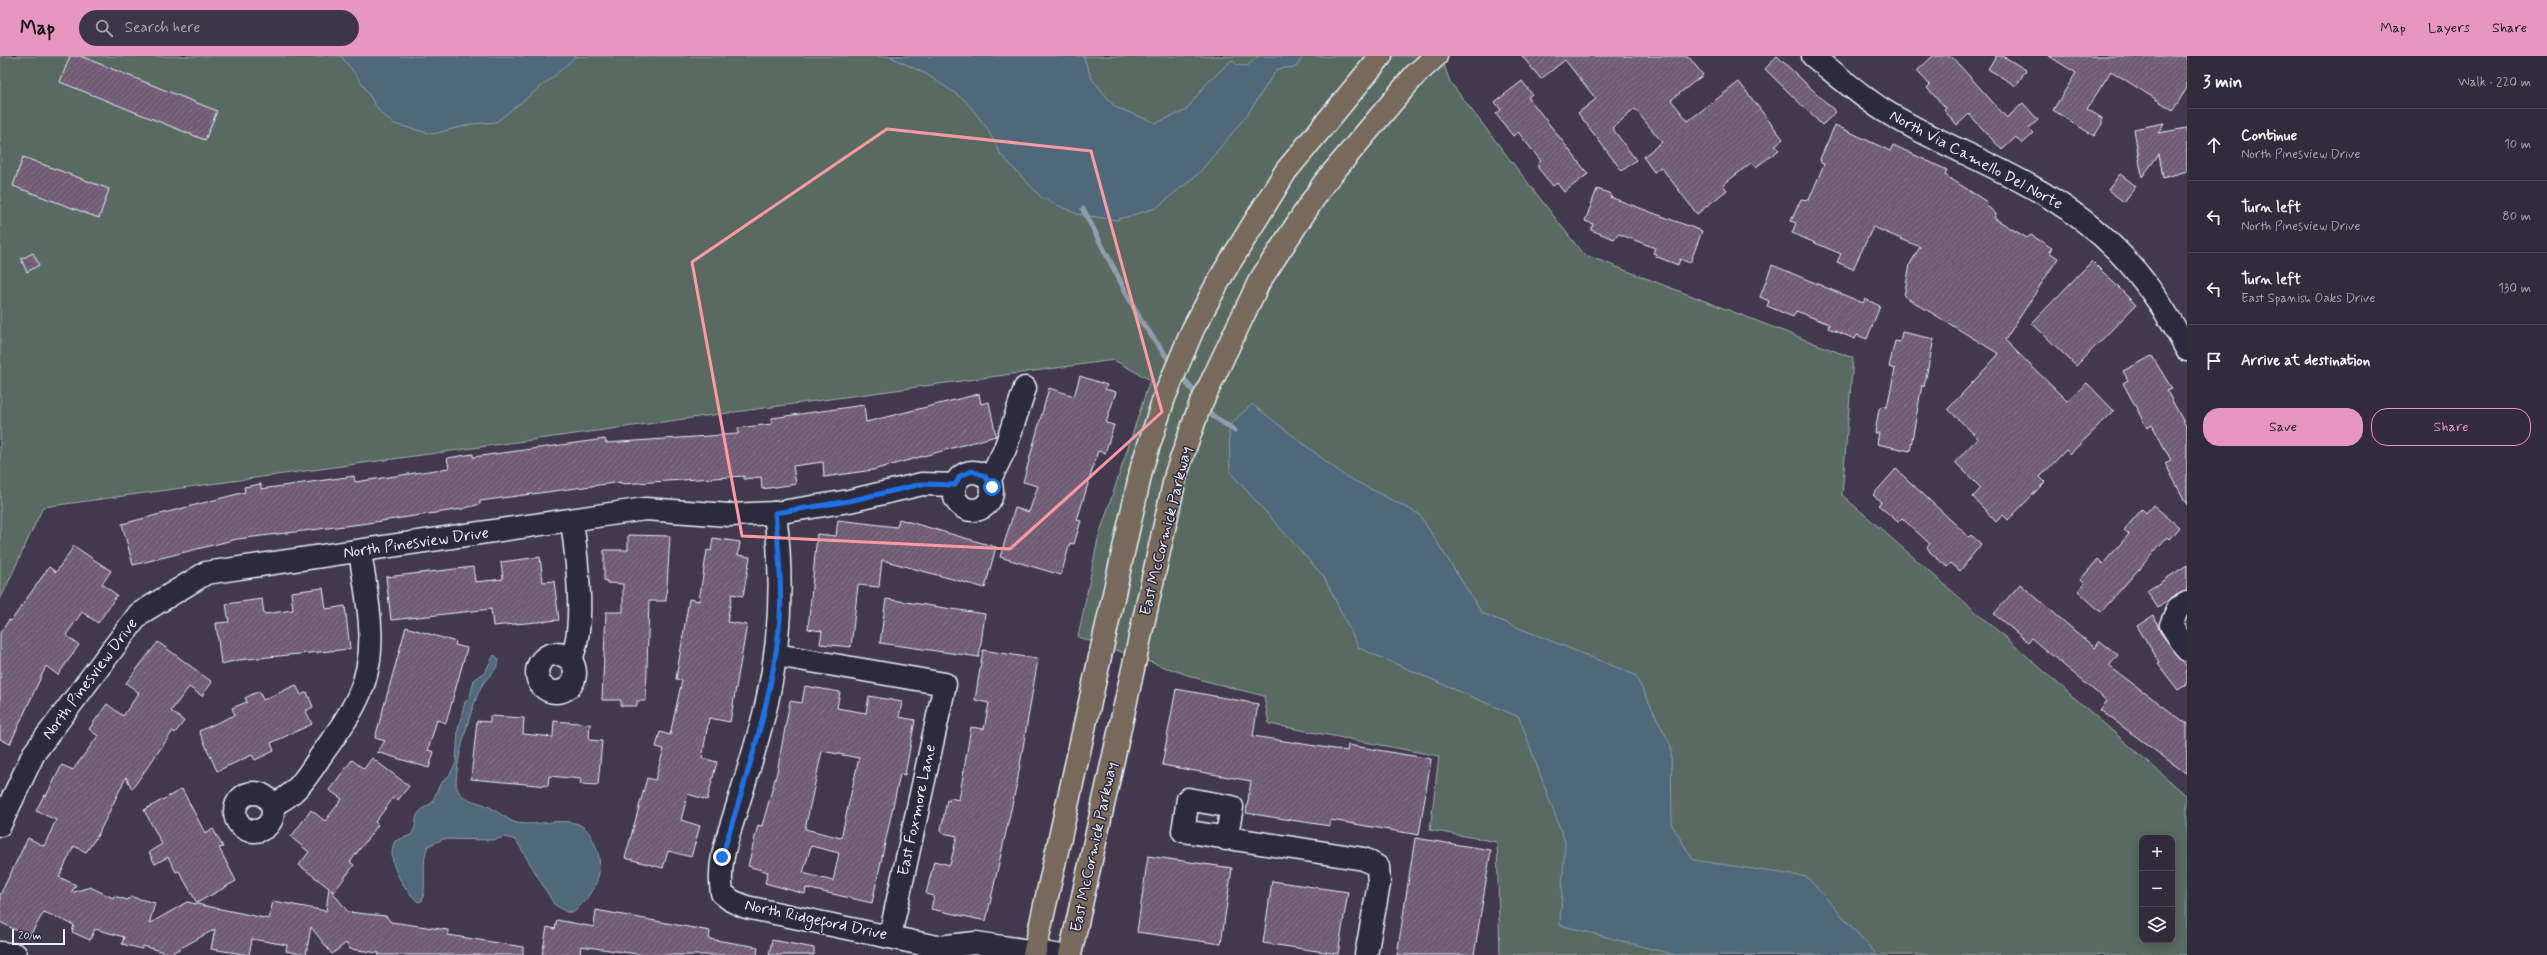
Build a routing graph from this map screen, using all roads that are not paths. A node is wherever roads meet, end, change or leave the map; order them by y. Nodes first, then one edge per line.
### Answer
1 (1381, 56) edge
2 (1436, 56) edge
3 (1813, 56) edge
4 (2187, 350) edge
5 (1025, 388) dead end
6 (989, 480) junction
7 (955, 485) junction
8 (775, 513) junction
9 (572, 520) junction
10 (360, 552) junction
11 (2187, 603) edge
12 (2187, 650) edge
13 (776, 655) junction
14 (570, 660) dead end
15 (272, 805) dead end
16 (0, 825) edge
17 (1226, 839) dead end
18 (890, 936) junction
19 (942, 951) edge
20 (0, 953) edge
21 (1034, 953) edge
22 (16, 955) edge
23 (1056, 955) edge
24 (1070, 955) edge
25 (1366, 955) edge

1 - 21 main road
2 - 24 main road, East McCormick Parkway
3 - 4 street, North Via Camello Del Norte
5 - 6 street
6 - 7 street
6 - 7 street
7 - 8 street, North Pinesview Drive
8 - 9 street, North Pinesview Drive
8 - 13 street
9 - 10 street, North Pinesview Drive
9 - 14 street
10 - 15 street
10 - 16 street, North Pinesview Drive
11 - 12 street
13 - 18 street, North Ridgeford Drive
13 - 18 street, East Foxmore Lane
17 - 25 street
18 - 19 street, North Ridgeford Drive
19 - 21 street, North Ridgeford Drive
20 - 22 street
21 - 23 street, North Ridgeford Drive

